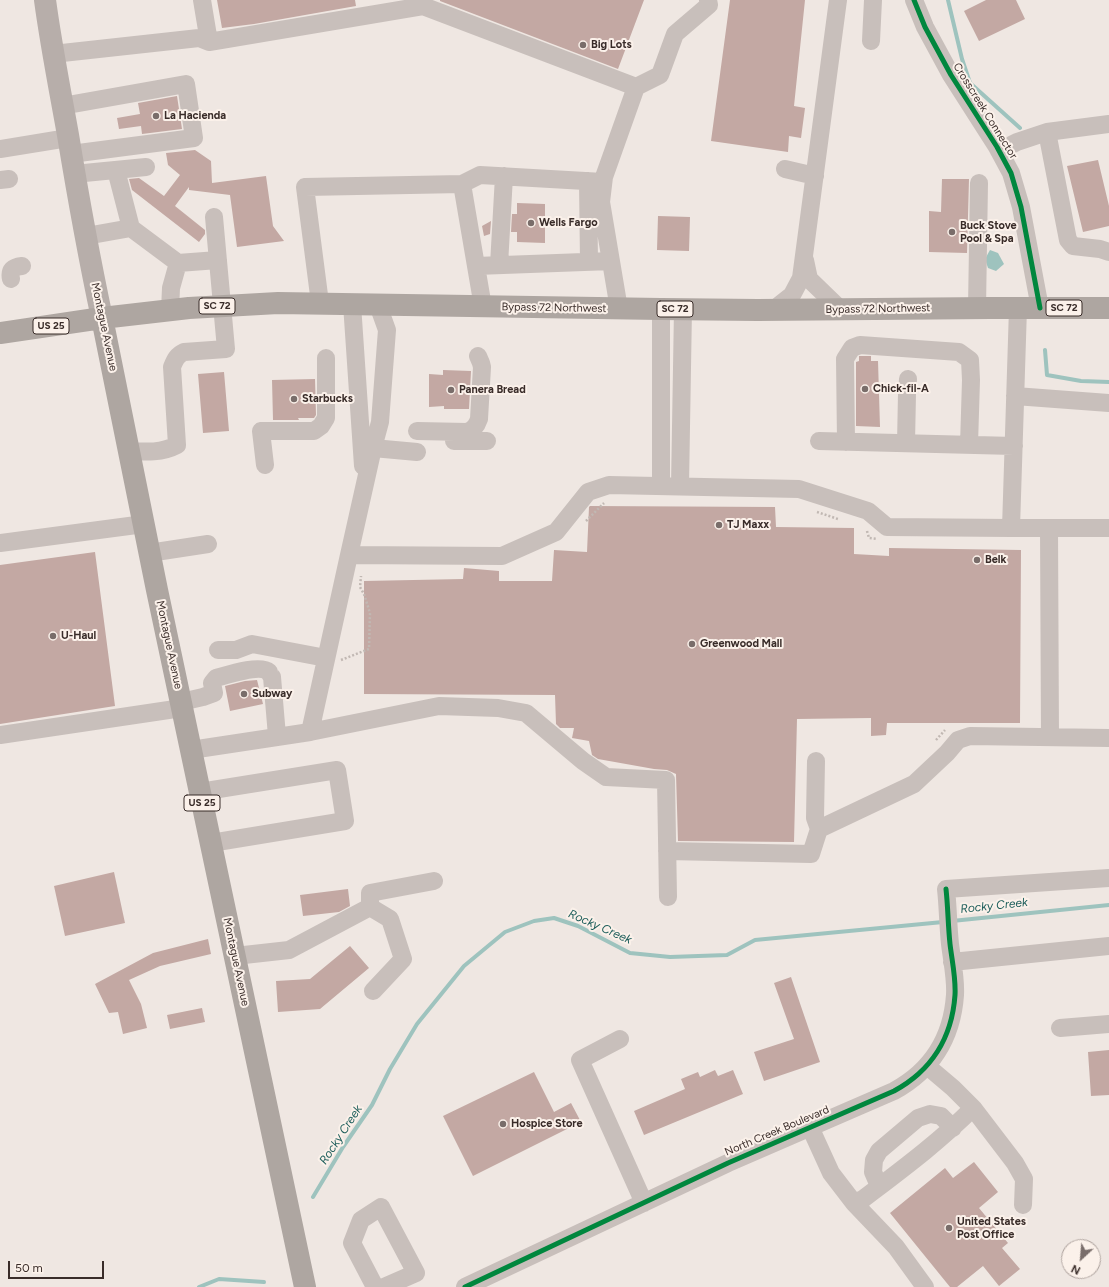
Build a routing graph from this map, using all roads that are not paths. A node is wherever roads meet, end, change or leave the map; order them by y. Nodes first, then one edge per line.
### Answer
1 (45, 0) edge
2 (202, 0) edge
3 (708, 0) edge
4 (838, 0) edge
5 (873, 0) edge
6 (914, 0) edge
7 (871, 41) dead end
8 (209, 42) junction
9 (53, 54) junction
10 (636, 87) junction
11 (62, 106) junction
12 (1109, 124) edge
13 (1047, 132) junction
14 (0, 149) edge
15 (999, 151) junction
16 (71, 155) junction
17 (146, 167) dead end
18 (785, 169) dead end
19 (116, 170) junction
20 (504, 176) junction
21 (814, 176) junction
22 (596, 182) junction
23 (979, 183) dead end
24 (462, 184) junction
25 (214, 217) dead end
26 (131, 228) junction
27 (86, 236) junction
28 (1109, 252) edge
29 (804, 255) junction
30 (218, 260) junction
31 (611, 261) junction
32 (589, 262) junction
33 (178, 264) junction
34 (499, 265) junction
35 (476, 266) junction
36 (320, 303) junction
37 (352, 304) junction
38 (222, 305) junction
39 (378, 305) junction
40 (483, 307) junction
41 (976, 308) junction
42 (1018, 308) junction
43 (1040, 308) junction
44 (1109, 308) edge
45 (619, 309) junction
46 (661, 309) junction
47 (683, 309) junction
48 (840, 309) junction
49 (170, 310) junction
50 (773, 310) junction
51 (102, 318) junction
52 (0, 333) edge
53 (478, 356) dead end
54 (326, 358) dead end
55 (908, 379) dead end
56 (1015, 396) junction
57 (1109, 403) edge
58 (417, 441) junction
59 (487, 441) dead end
60 (819, 441) dead end
61 (846, 442) junction
62 (906, 443) junction
63 (969, 445) junction
64 (1014, 446) junction
65 (373, 448) junction
66 (129, 451) junction
67 (265, 465) dead end
68 (364, 486) junction
69 (661, 486) junction
70 (680, 486) junction
71 (144, 524) junction
72 (1011, 528) junction
73 (1049, 528) junction
74 (1109, 528) edge
75 (0, 543) edge
76 (208, 544) dead end
77 (149, 554) junction
78 (349, 555) junction
79 (218, 650) dead end
80 (334, 659) junction
81 (181, 705) junction
82 (310, 732) junction
83 (0, 735) edge
84 (277, 736) junction
85 (1050, 737) junction
86 (1109, 738) edge
87 (191, 750) junction
88 (816, 761) dead end
89 (200, 792) junction
90 (819, 829) junction
91 (211, 843) junction
92 (667, 851) junction
93 (1109, 878) edge
94 (434, 881) dead end
95 (668, 897) dead end
96 (370, 907) junction
97 (1109, 946) edge
98 (235, 956) junction
99 (952, 962) junction
100 (373, 991) dead end
101 (1109, 1024) edge
102 (1060, 1028) dead end
103 (620, 1039) dead end
104 (927, 1066) junction
105 (973, 1108) junction
106 (810, 1128) junction
107 (953, 1128) junction
108 (879, 1186) junction
109 (644, 1203) junction
110 (854, 1203) junction
111 (1023, 1205) dead end
112 (395, 1285) edge
113 (305, 1287) edge
114 (375, 1287) edge
115 (465, 1287) edge
116 (925, 1287) edge

1 - 9 main road, Montague Avenue
2 - 8 street
3 - 10 street
4 - 21 street
5 - 7 street
6 - 15 street, Crosscreek Connector
8 - 9 street
8 - 10 street
9 - 11 main road, Montague Avenue
10 - 22 street
11 - 16 main road, Montague Avenue
11 - 16 street
12 - 13 street
13 - 15 street
13 - 28 street
14 - 16 street
15 - 43 street, Crosscreek Connector
16 - 19 street
16 - 27 main road, Montague Avenue
17 - 19 street
18 - 21 street
19 - 26 street
20 - 22 street
20 - 24 street
20 - 34 street
21 - 29 street
22 - 31 street
22 - 32 street
23 - 41 street
24 - 35 street
24 - 36 street
25 - 30 street
26 - 27 street
26 - 33 street
27 - 51 main road, Montague Avenue
29 - 48 street
29 - 50 street
30 - 33 street
30 - 38 street
31 - 32 street
31 - 45 street
32 - 34 street
33 - 49 street
34 - 35 street
35 - 40 street
36 - 37 highway, Bypass 72 Northwest / SC 72
36 - 38 highway, Bypass 72 Northwest / SC 72
37 - 39 highway, Bypass 72 Northwest / SC 72
37 - 68 street
38 - 49 highway, Bypass 72 Northwest / SC 72
38 - 66 street
39 - 40 highway, Bypass 72 Northwest / SC 72
39 - 65 street
40 - 45 highway, Bypass 72 Northwest / SC 72
41 - 42 highway, Bypass 72 Northwest / SC 72
41 - 48 highway, Bypass 72 Northwest / SC 72
42 - 43 highway, Bypass 72 Northwest / SC 72
42 - 56 street
43 - 44 highway, Bypass 72 Northwest / SC 72
45 - 46 highway, Bypass 72 Northwest / SC 72
46 - 47 highway, Bypass 72 Northwest / SC 72
46 - 69 street
47 - 50 highway, Bypass 72 Northwest / SC 72
47 - 70 street
48 - 50 highway, Bypass 72 Northwest / SC 72
49 - 51 highway, Bypass 72 Northwest / SC 72
51 - 52 highway, Bypass 72 Northwest / US 25
51 - 66 highway, Montague Avenue / US 25
53 - 58 street
54 - 67 street
55 - 62 street
56 - 57 street
56 - 64 street
58 - 59 street
58 - 65 street
60 - 61 street
61 - 62 street
61 - 63 street
62 - 63 street
63 - 64 street
64 - 72 street
65 - 68 street
66 - 71 highway, Montague Avenue / US 25
68 - 78 street
69 - 70 street
69 - 78 street
70 - 72 street
71 - 75 street
71 - 77 highway, Montague Avenue / US 25
72 - 73 street
73 - 74 street
73 - 85 street
76 - 77 street
77 - 81 highway, Montague Avenue / US 25
78 - 80 street
79 - 80 street
80 - 82 street
81 - 83 street
81 - 84 street
81 - 87 highway, Montague Avenue / US 25
82 - 84 street
82 - 92 street
84 - 87 street
85 - 86 street
85 - 90 street
87 - 89 highway, Montague Avenue / US 25
88 - 90 street
89 - 91 highway, Montague Avenue / US 25
89 - 91 street
90 - 92 street
91 - 98 highway, Montague Avenue / US 25
92 - 95 street
93 - 99 street, North Creek Boulevard
94 - 96 street
96 - 98 street
96 - 100 street
97 - 99 street
98 - 113 highway, Montague Avenue / US 25
99 - 104 street, North Creek Boulevard
101 - 102 street
103 - 109 street
104 - 105 street
104 - 106 street, North Creek Boulevard
105 - 107 street
105 - 111 street
106 - 109 street, North Creek Boulevard
106 - 110 street
107 - 108 street
107 - 108 street
108 - 110 street
109 - 115 street, North Creek Boulevard
110 - 116 street
112 - 114 street

